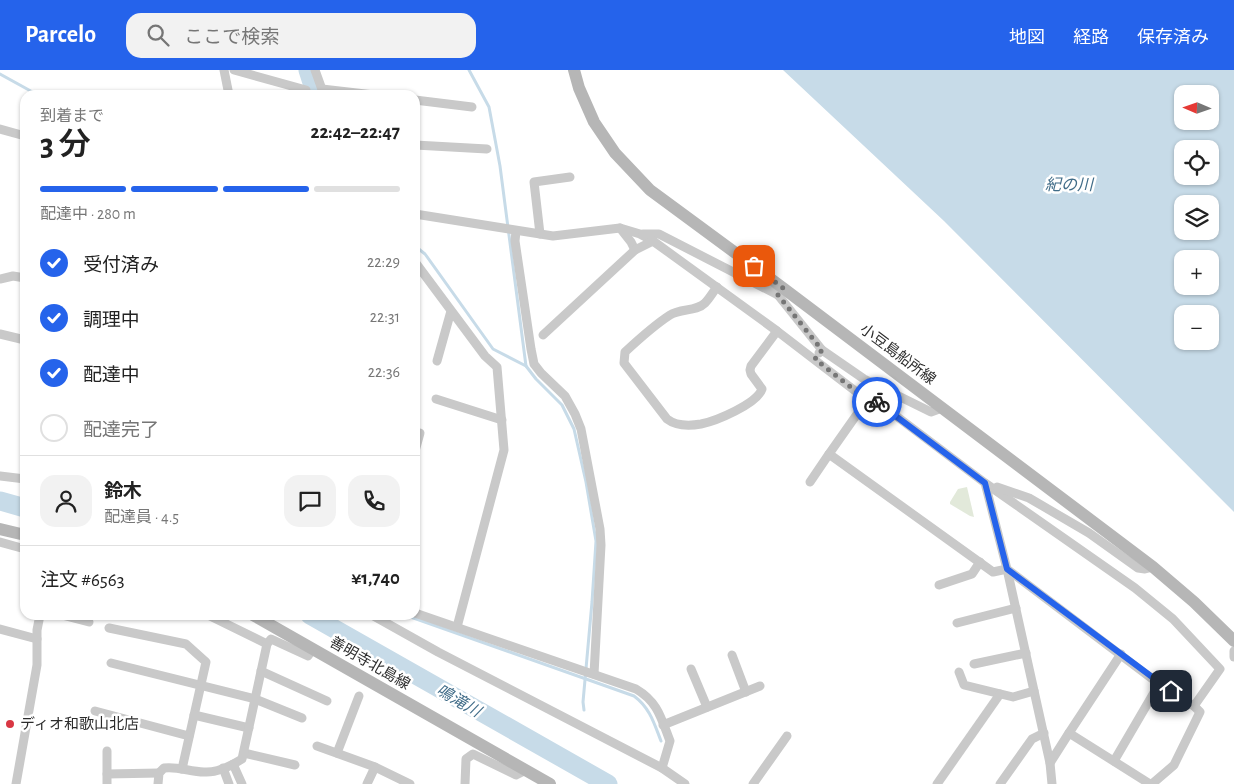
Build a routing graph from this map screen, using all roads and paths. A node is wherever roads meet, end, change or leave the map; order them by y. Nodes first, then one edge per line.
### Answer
1 (224, 70) edge
2 (234, 70) edge
3 (315, 70) edge
4 (574, 70) edge
5 (228, 90) edge
6 (306, 90) dead end
7 (322, 90) edge
8 (420, 101) edge
9 (472, 107) dead end
10 (0, 128) edge
11 (20, 134) edge
12 (420, 144) edge
13 (487, 148) dead end
14 (570, 177) dead end
15 (420, 215) edge
16 (620, 228) junction
17 (514, 231) junction
18 (540, 234) junction
19 (640, 234) junction
20 (653, 241) junction
21 (634, 250) junction
22 (420, 269) edge
23 (20, 277) edge
24 (0, 279) edge
25 (717, 287) junction
26 (781, 291) junction
27 (451, 311) junction
28 (777, 331) junction
29 (0, 334) edge
30 (543, 335) dead end
31 (20, 339) edge
32 (822, 350) junction
33 (815, 359) junction
34 (437, 361) dead end
35 (436, 399) dead end
36 (867, 400) junction
37 (942, 408) junction
38 (502, 420) junction
39 (829, 454) junction
40 (0, 476) edge
41 (20, 478) edge
42 (810, 482) dead end
43 (985, 483) junction
44 (0, 529) edge
45 (20, 534) edge
46 (0, 542) edge
47 (20, 548) edge
48 (980, 562) junction
49 (1153, 567) junction
50 (1007, 569) junction
51 (939, 585) dead end
52 (1016, 608) junction
53 (420, 615) edge
54 (39, 620) edge
55 (81, 620) edge
56 (218, 620) edge
57 (262, 620) edge
58 (381, 620) edge
59 (89, 622) dead end
60 (957, 623) dead end
61 (457, 627) junction
62 (109, 628) dead end
63 (0, 630) edge
64 (37, 639) junction
65 (1234, 640) edge
66 (267, 644) junction
67 (313, 649) junction
68 (1234, 651) edge
69 (1026, 654) junction
70 (1121, 654) junction
71 (732, 656) dead end
72 (1234, 656) edge
73 (111, 663) dead end
74 (974, 664) dead end
75 (692, 669) dead end
76 (261, 671) junction
77 (589, 672) junction
78 (958, 672) dead end
79 (1159, 684) junction
80 (201, 686) junction
81 (760, 686) dead end
82 (1034, 691) junction
83 (746, 692) junction
84 (1000, 694) junction
85 (359, 696) dead end
86 (255, 699) junction
87 (327, 702) dead end
88 (1194, 706) junction
89 (707, 707) junction
90 (95, 710) dead end
91 (194, 715) junction
92 (302, 718) dead end
93 (664, 725) junction
94 (249, 728) junction
95 (1044, 733) junction
96 (1070, 733) junction
97 (189, 736) junction
98 (787, 736) dead end
99 (317, 746) dead end
100 (107, 751) dead end
101 (244, 753) junction
102 (337, 753) junction
103 (1114, 761) junction
104 (1050, 763) junction
105 (233, 764) junction
106 (295, 765) dead end
107 (374, 767) junction
108 (182, 768) junction
109 (223, 768) junction
110 (662, 768) junction
111 (526, 770) junction
112 (159, 773) junction
113 (107, 774) junction
114 (16, 784) edge
115 (107, 784) edge
116 (158, 784) edge
117 (229, 784) edge
118 (242, 784) edge
119 (367, 784) edge
120 (410, 784) edge
121 (465, 784) edge
122 (550, 784) edge
123 (685, 784) edge
124 (752, 784) edge
125 (938, 784) edge
126 (1000, 784) edge
127 (1052, 784) edge
128 (1151, 784) edge

1 - 5 street
2 - 6 street
3 - 7 street
4 - 26 main road, 小豆島船所線
8 - 9 street
10 - 11 street
12 - 13 street
14 - 18 street
15 - 17 street
16 - 18 street
16 - 19 street
16 - 21 street
17 - 18 street
17 - 77 street
19 - 20 street
19 - 26 street
20 - 21 street
20 - 25 street
21 - 30 street
22 - 27 street
23 - 24 street
25 - 28 street
25 - 28 street
26 - 32 street
26 - 37 main road, 小豆島船所線
27 - 34 street
27 - 38 street
28 - 33 street
29 - 31 street
32 - 33 street
32 - 37 street
33 - 36 street
35 - 38 street
36 - 39 street
36 - 43 street
37 - 49 main road, 小豆島船所線
38 - 61 street
39 - 42 street
39 - 48 street
40 - 41 street
43 - 49 street
43 - 50 street
43 - 88 street
44 - 45 main road
46 - 47 street
48 - 50 street
48 - 51 street
49 - 65 main road, 小豆島船所線
50 - 52 street
50 - 70 street
52 - 60 street
52 - 69 street
53 - 61 street
54 - 64 street
55 - 59 street
56 - 66 street
57 - 67 main road, 善明寺北島線
58 - 110 street
61 - 77 street
62 - 80 street
63 - 64 street
64 - 114 street
66 - 67 street
66 - 76 street
67 - 111 main road, 善明寺北島線
68 - 72 street
69 - 74 street
69 - 82 street
70 - 79 street
70 - 96 street
71 - 83 street
73 - 80 street
75 - 89 street
76 - 86 street
76 - 87 street
77 - 93 street
78 - 84 street
79 - 88 street
79 - 103 street
80 - 86 street
80 - 91 street
81 - 83 street
82 - 84 street
82 - 95 street
83 - 89 street
84 - 125 street
85 - 102 street
86 - 92 street
86 - 94 street
88 - 128 street
89 - 93 street
90 - 97 street
91 - 94 street
91 - 97 street
93 - 110 street
94 - 101 street
95 - 104 street
95 - 126 street
96 - 103 street
96 - 104 street
97 - 108 street
98 - 124 street
99 - 102 street
100 - 113 street
101 - 105 street
101 - 106 street
102 - 107 street
103 - 128 street
104 - 127 street
105 - 109 street
105 - 118 street
107 - 119 street
107 - 120 street
108 - 109 street
108 - 112 street
109 - 117 street
110 - 123 street
111 - 121 street
111 - 122 main road, 善明寺北島線
112 - 113 street
112 - 116 street
113 - 115 street

